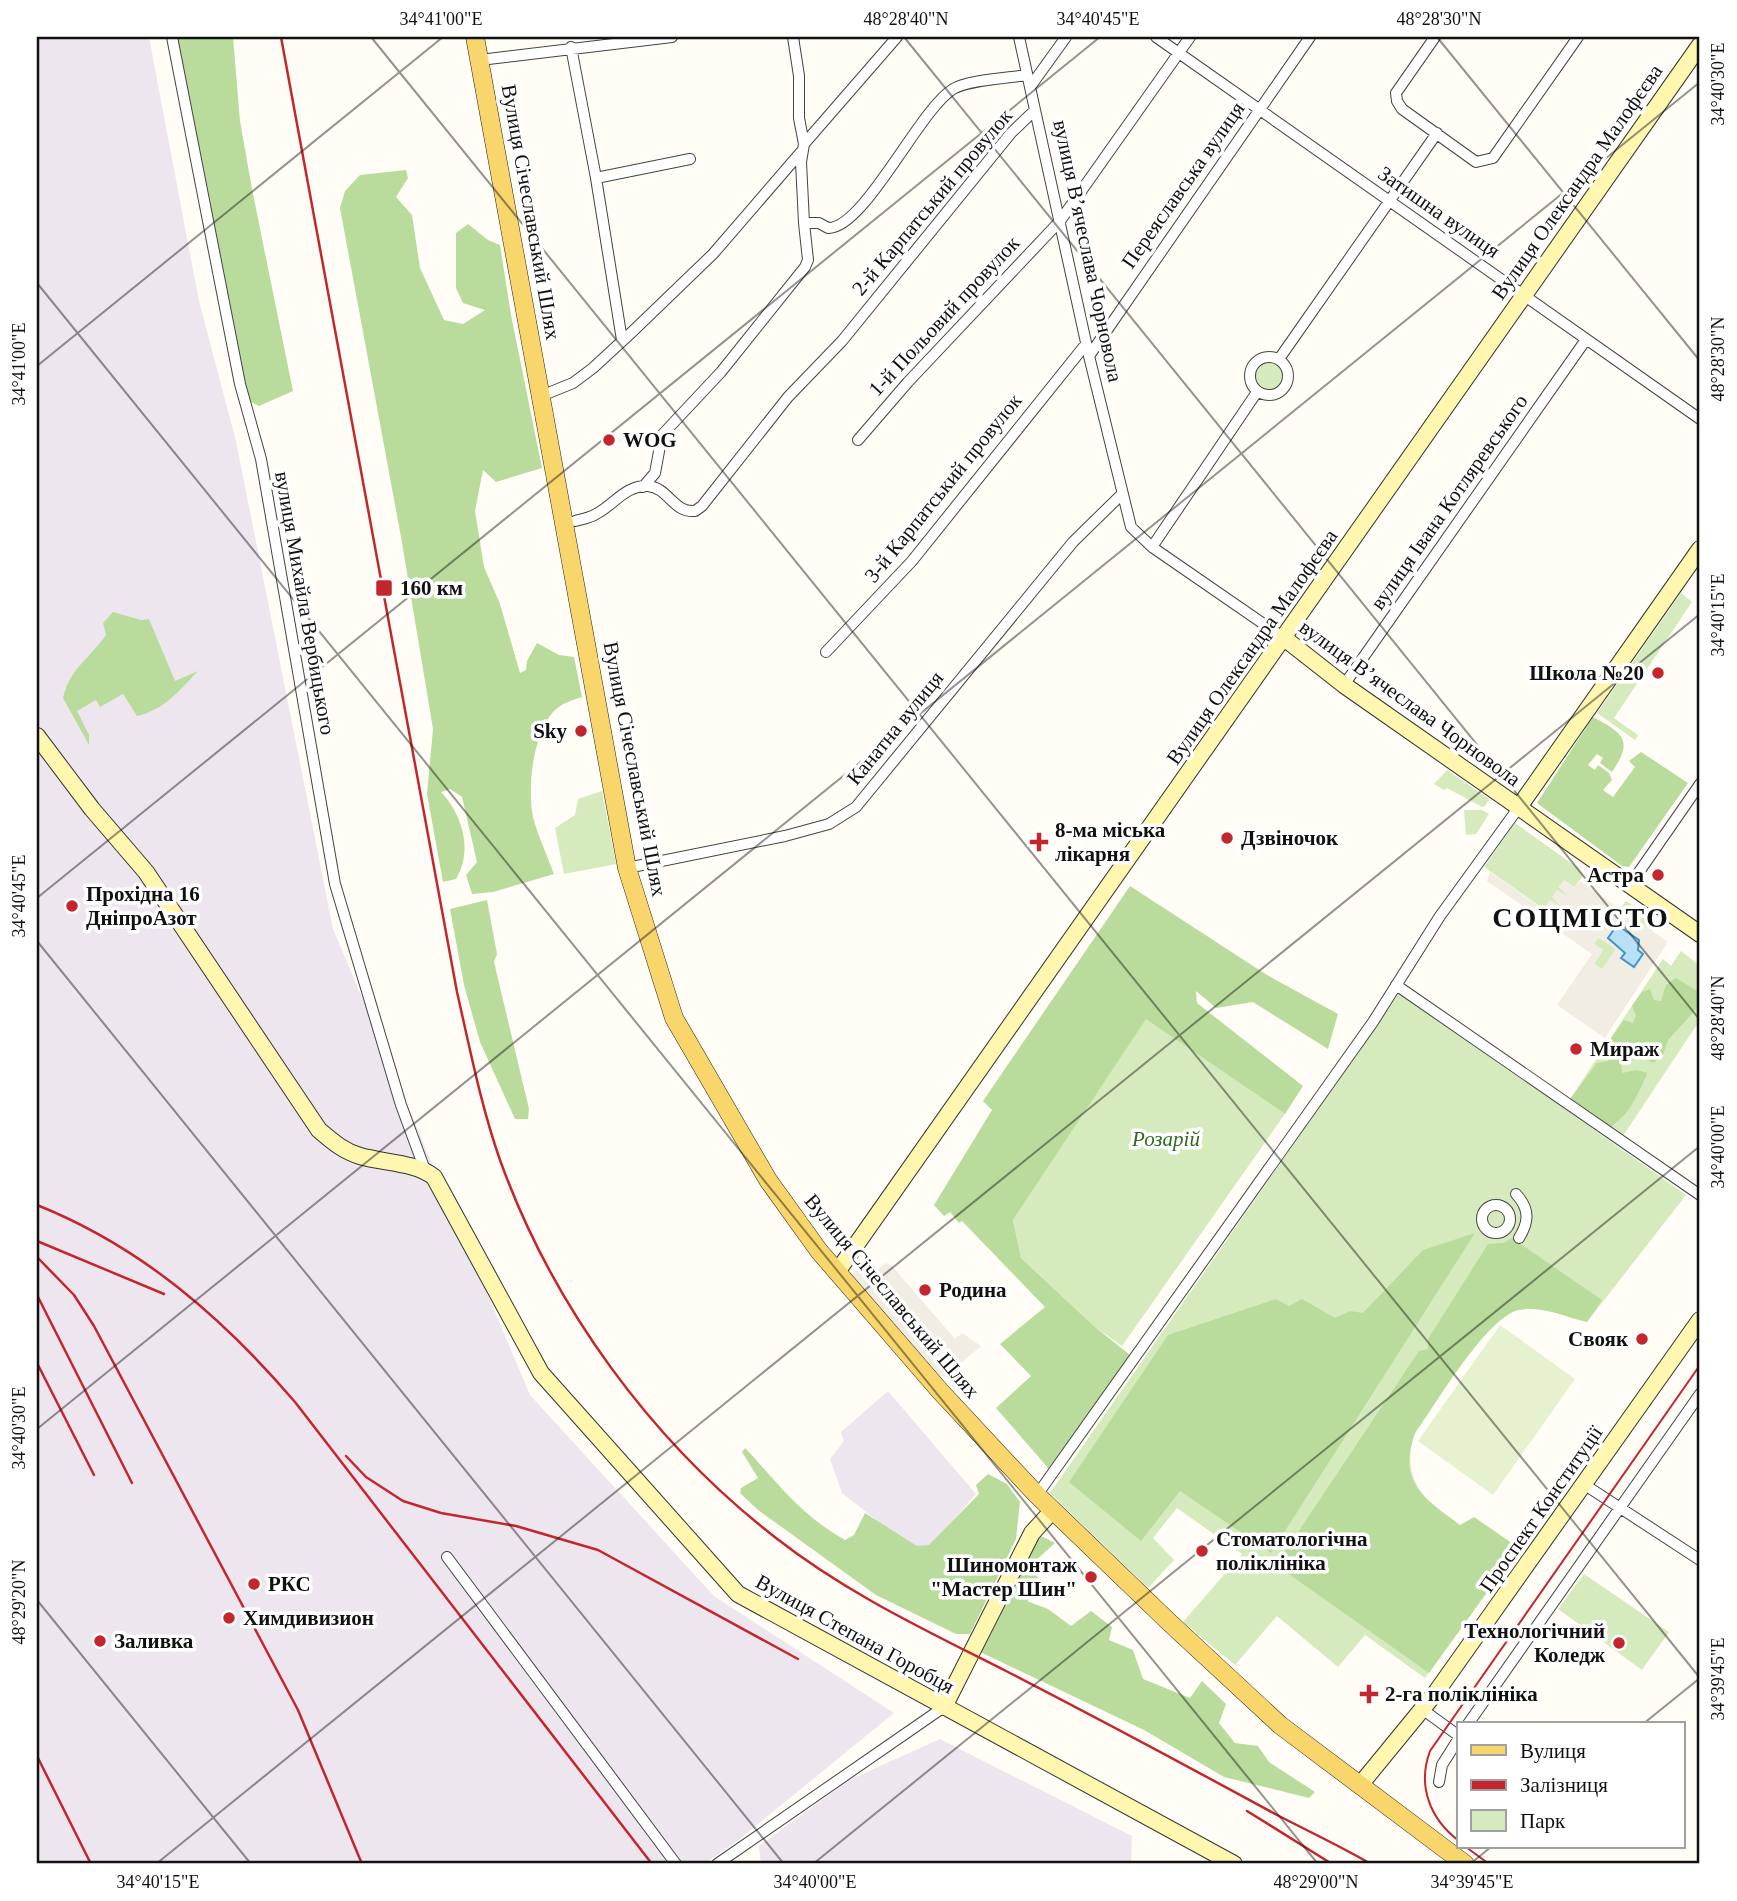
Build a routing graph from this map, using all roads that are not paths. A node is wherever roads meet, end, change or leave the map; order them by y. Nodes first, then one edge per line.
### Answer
1 (172, 37) edge
2 (475, 37) edge
3 (673, 37) edge
4 (793, 37) edge
5 (897, 37) edge
6 (1019, 37) edge
7 (1066, 37) edge
8 (1156, 37) edge
9 (1190, 37) edge
10 (1310, 37) edge
11 (1435, 37) edge
12 (1578, 37) edge
13 (641, 38) edge
14 (1700, 45) edge
15 (571, 47) junction
16 (1179, 52) junction
17 (480, 60) junction
18 (1027, 75) junction
19 (1030, 87) junction
20 (1259, 108) junction
21 (1035, 110) junction
22 (1437, 132) junction
23 (802, 148) junction
24 (690, 159) dead end
25 (596, 178) junction
26 (1390, 201) junction
27 (1060, 221) junction
28 (804, 223) junction
29 (1523, 296) junction
30 (622, 340) junction
31 (1585, 341) junction
32 (1086, 344) junction
33 (1088, 356) junction
34 (1279, 359) junction
35 (1071, 361) junction
36 (1093, 372) junction
37 (1257, 392) junction
38 (541, 396) junction
39 (1700, 419) edge
40 (858, 440) dead end
41 (643, 487) junction
42 (1121, 495) junction
43 (575, 521) dead end
44 (1152, 547) junction
45 (1700, 549) edge
46 (1284, 638) junction
47 (826, 652) dead end
48 (1344, 685) junction
49 (37, 736) edge
50 (1700, 784) edge
51 (1519, 807) junction
52 (627, 868) junction
53 (1630, 885) junction
54 (1700, 934) edge
55 (1396, 985) junction
56 (425, 1170) junction
57 (1516, 1194) dead end
58 (1700, 1195) edge
59 (1519, 1238) dead end
60 (837, 1272) junction
61 (1700, 1321) edge
62 (1700, 1394) edge
63 (1585, 1485) junction
64 (1037, 1495) junction
65 (1622, 1507) junction
66 (1053, 1510) junction
67 (447, 1557) dead end
68 (1700, 1560) edge
69 (944, 1707) junction
70 (1422, 1709) junction
71 (1469, 1722) edge
72 (1457, 1735) edge
73 (1457, 1740) edge
74 (1438, 1782) dead end
75 (1360, 1785) junction
76 (676, 1864) edge
77 (717, 1864) edge
78 (1234, 1864) edge
79 (1465, 1864) edge

1 - 56 street, вулиця Михайла Вербицького
2 - 17 main road, Вулиця Січеславський Шлях
3 - 13 street
4 - 23 street
5 - 23 street
6 - 18 street, вулиця Вʼячеслава Чорновола
7 - 19 street
8 - 16 street, Затишна вулиця
9 - 16 street, 1-й Польовий провулок
10 - 20 street, Переяславська вулиця
11 - 22 street
12 - 22 street
13 - 15 street
14 - 29 street, Вулиця Олександра Малофєєва
15 - 17 street
15 - 25 street
16 - 20 street, Затишна вулиця
16 - 27 street, 1-й Польовий провулок
17 - 38 main road, Вулиця Січеславський Шлях
18 - 19 street, вулиця Вʼячеслава Чорновола
18 - 28 street
19 - 21 street, вулиця Вʼячеслава Чорновола
20 - 26 street, Затишна вулиця
20 - 33 street, Переяславська вулиця
21 - 27 street, вулиця Вʼячеслава Чорновола
21 - 41 street, 2-й Карпатський провулок
22 - 26 street
23 - 28 street
23 - 30 street
24 - 25 street
25 - 30 street
26 - 29 street, Затишна вулиця
26 - 34 street
27 - 32 street, вулиця Вʼячеслава Чорновола
27 - 40 street, 1-й Польовий провулок
28 - 41 street
29 - 31 street, Затишна вулиця
29 - 46 street, Вулиця Олександра Малофєєва
30 - 38 street
31 - 39 street, Затишна вулиця
31 - 48 street, вулиця Івана Котляревського
32 - 33 street, вулиця Вʼячеслава Чорновола
32 - 35 street, 3-й Карпатський провулок
33 - 36 street, вулиця Вʼячеслава Чорновола
34 - 37 street
34 - 37 street
35 - 36 street
35 - 47 street, 3-й Карпатський провулок
36 - 42 street, вулиця Вʼячеслава Чорновола
37 - 44 street
38 - 52 main road, Вулиця Січеславський Шлях
41 - 43 street
42 - 44 street, вулиця Вʼячеслава Чорновола
42 - 52 street, Канатна вулиця
44 - 46 street, вулиця Вʼячеслава Чорновола
45 - 51 street
46 - 48 street, вулиця Вʼячеслава Чорновола
46 - 60 street, Вулиця Олександра Малофєєва
48 - 51 street, вулиця Вʼячеслава Чорновола
49 - 56 street
50 - 53 street
51 - 53 street, вулиця Вʼячеслава Чорновола
51 - 55 street
52 - 60 main road, Вулиця Січеславський Шлях
53 - 54 street, вулиця Вʼячеслава Чорновола
55 - 58 street
55 - 64 street
56 - 69 street, Вулиця Степана Горобця
57 - 59 street
60 - 64 main road, Вулиця Січеславський Шлях
61 - 63 street, Проспект Конституції
62 - 65 street
63 - 65 street
63 - 70 street, Проспект Конституції
64 - 66 main road, Вулиця Січеславський Шлях
65 - 68 street
65 - 71 street
66 - 69 street
66 - 75 main road, Вулиця Січеславський Шлях
67 - 76 street
69 - 77 street
69 - 78 street, Вулиця Степана Горобця
70 - 72 street
70 - 75 street, Проспект Конституції
73 - 74 street
75 - 79 main road, Вулиця Січеславський Шлях

